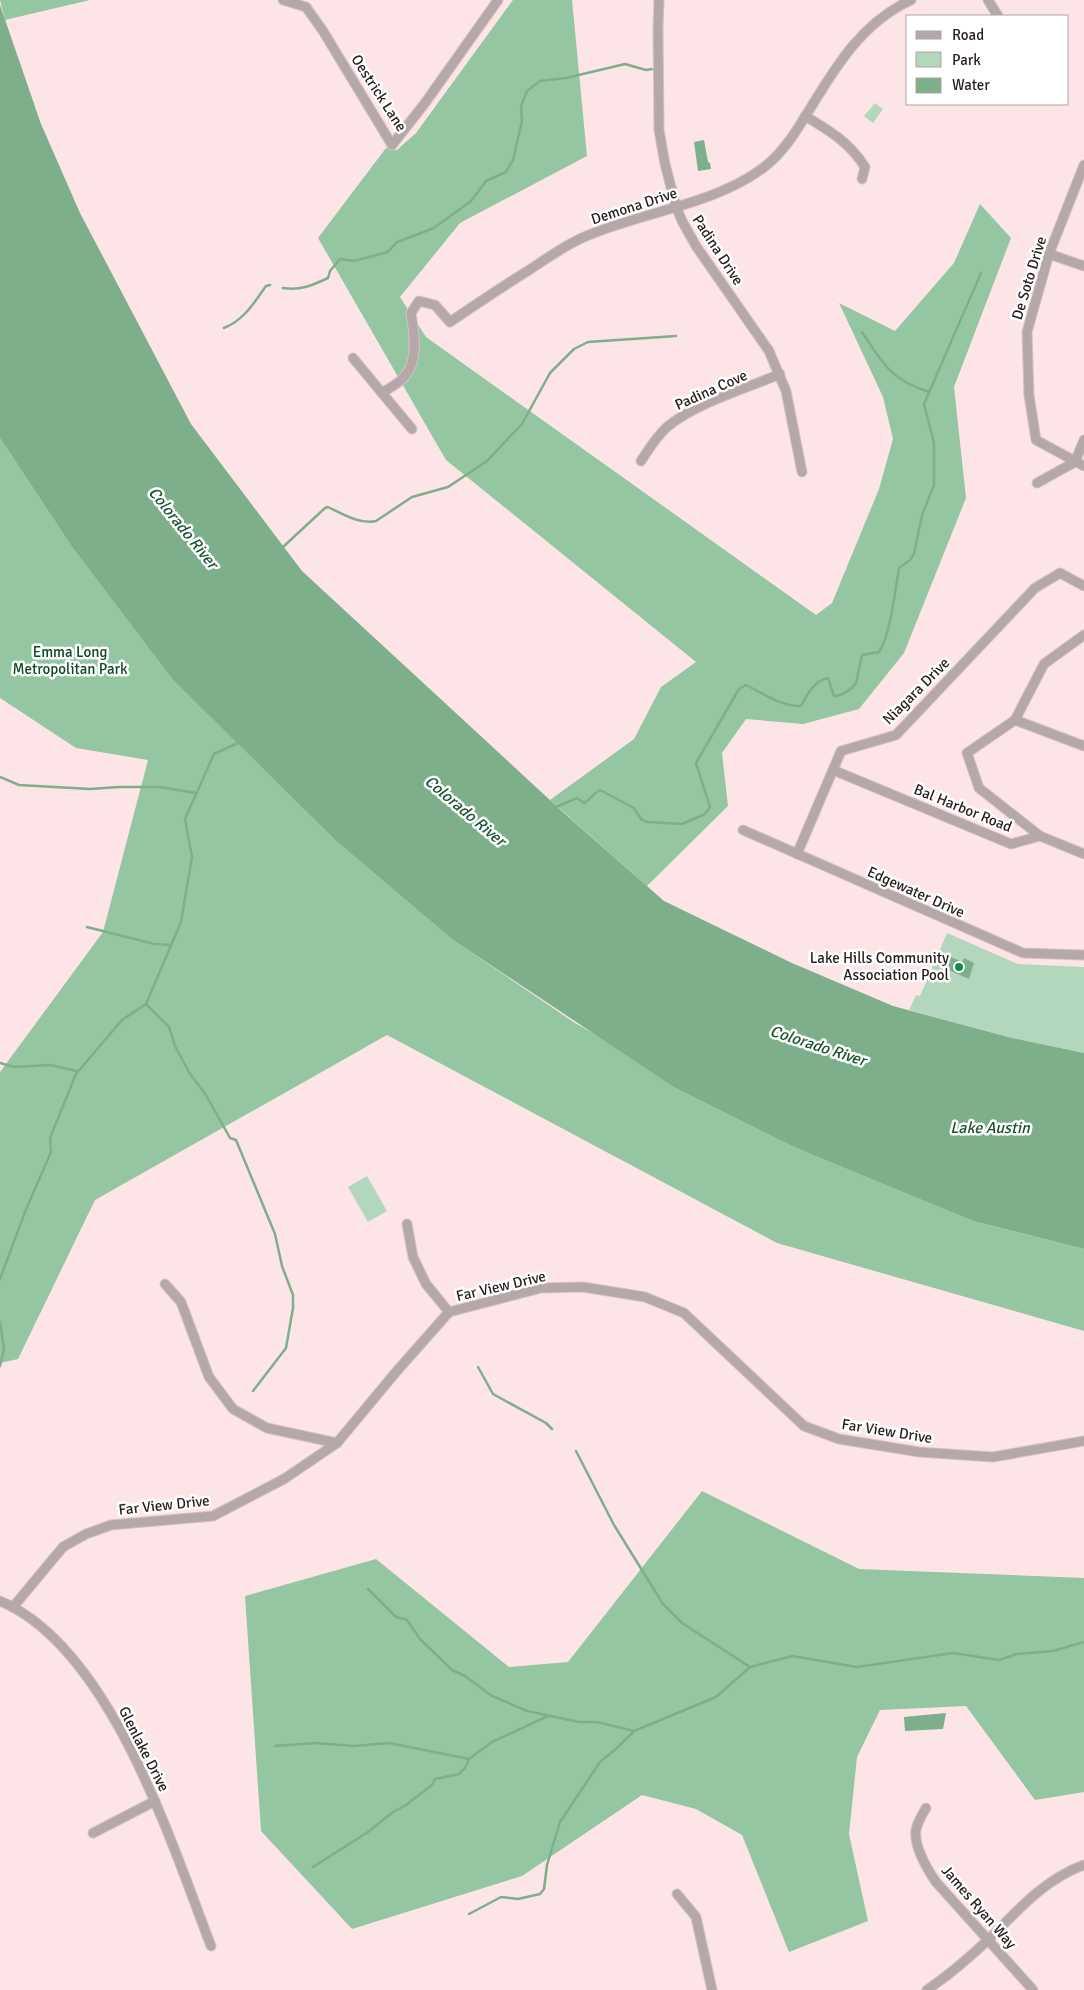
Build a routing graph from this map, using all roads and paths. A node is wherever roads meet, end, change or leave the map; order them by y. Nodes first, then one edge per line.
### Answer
1 (283, 0) edge
2 (498, 0) edge
3 (659, 0) edge
4 (910, 0) edge
5 (988, 0) edge
6 (997, 15) edge
7 (805, 116) junction
8 (1084, 165) edge
9 (862, 178) dead end
10 (676, 206) junction
11 (1049, 254) junction
12 (1084, 266) edge
13 (354, 358) dead end
14 (780, 374) junction
15 (382, 393) junction
16 (412, 430) dead end
17 (1084, 440) edge
18 (641, 461) dead end
19 (1080, 464) edge
20 (802, 472) dead end
21 (1037, 483) dead end
22 (1084, 586) edge
23 (1083, 637) edge
24 (1015, 720) junction
25 (1084, 746) edge
26 (833, 770) junction
27 (743, 830) dead end
28 (1040, 836) junction
29 (797, 854) junction
30 (1084, 854) edge
31 (1084, 955) edge
32 (407, 1224) dead end
33 (165, 1284) dead end
34 (449, 1312) junction
35 (1084, 1441) edge
36 (337, 1443) junction
37 (0, 1601) edge
38 (13, 1607) junction
39 (155, 1801) junction
40 (926, 1808) dead end
41 (94, 1833) dead end
42 (1084, 1865) edge
43 (677, 1894) dead end
44 (988, 1939) junction
45 (211, 1946) dead end
46 (712, 1990) edge
47 (927, 1990) edge
48 (1033, 1990) edge

1 - 2 street, Oestrick Lane
3 - 10 street, Padina Drive
4 - 7 street, Demona Drive
5 - 6 street
7 - 9 street
7 - 10 street, Demona Drive
8 - 11 street, De Soto Drive
10 - 14 street, Padina Drive
10 - 15 street, Demona Drive
11 - 12 street
11 - 19 street, De Soto Drive
13 - 15 street
14 - 18 street, Padina Cove
14 - 20 street, Padina Drive
15 - 16 street
17 - 19 street
19 - 21 street
22 - 26 street, Niagara Drive
23 - 24 street
24 - 25 street
24 - 28 street
26 - 28 street, Bal Harbor Road
26 - 29 street, Niagara Drive
27 - 29 street, Edgewater Drive
28 - 30 street
29 - 31 street, Edgewater Drive
32 - 34 street
33 - 36 street
34 - 35 street, Far View Drive
34 - 36 street, Far View Drive
36 - 38 street, Far View Drive
37 - 38 street, Glenlake Drive
38 - 39 street, Glenlake Drive
39 - 41 street
39 - 45 street, Glenlake Drive
40 - 44 street, James Ryan Way
42 - 44 street
43 - 46 street
44 - 47 street
44 - 48 street, James Ryan Way

